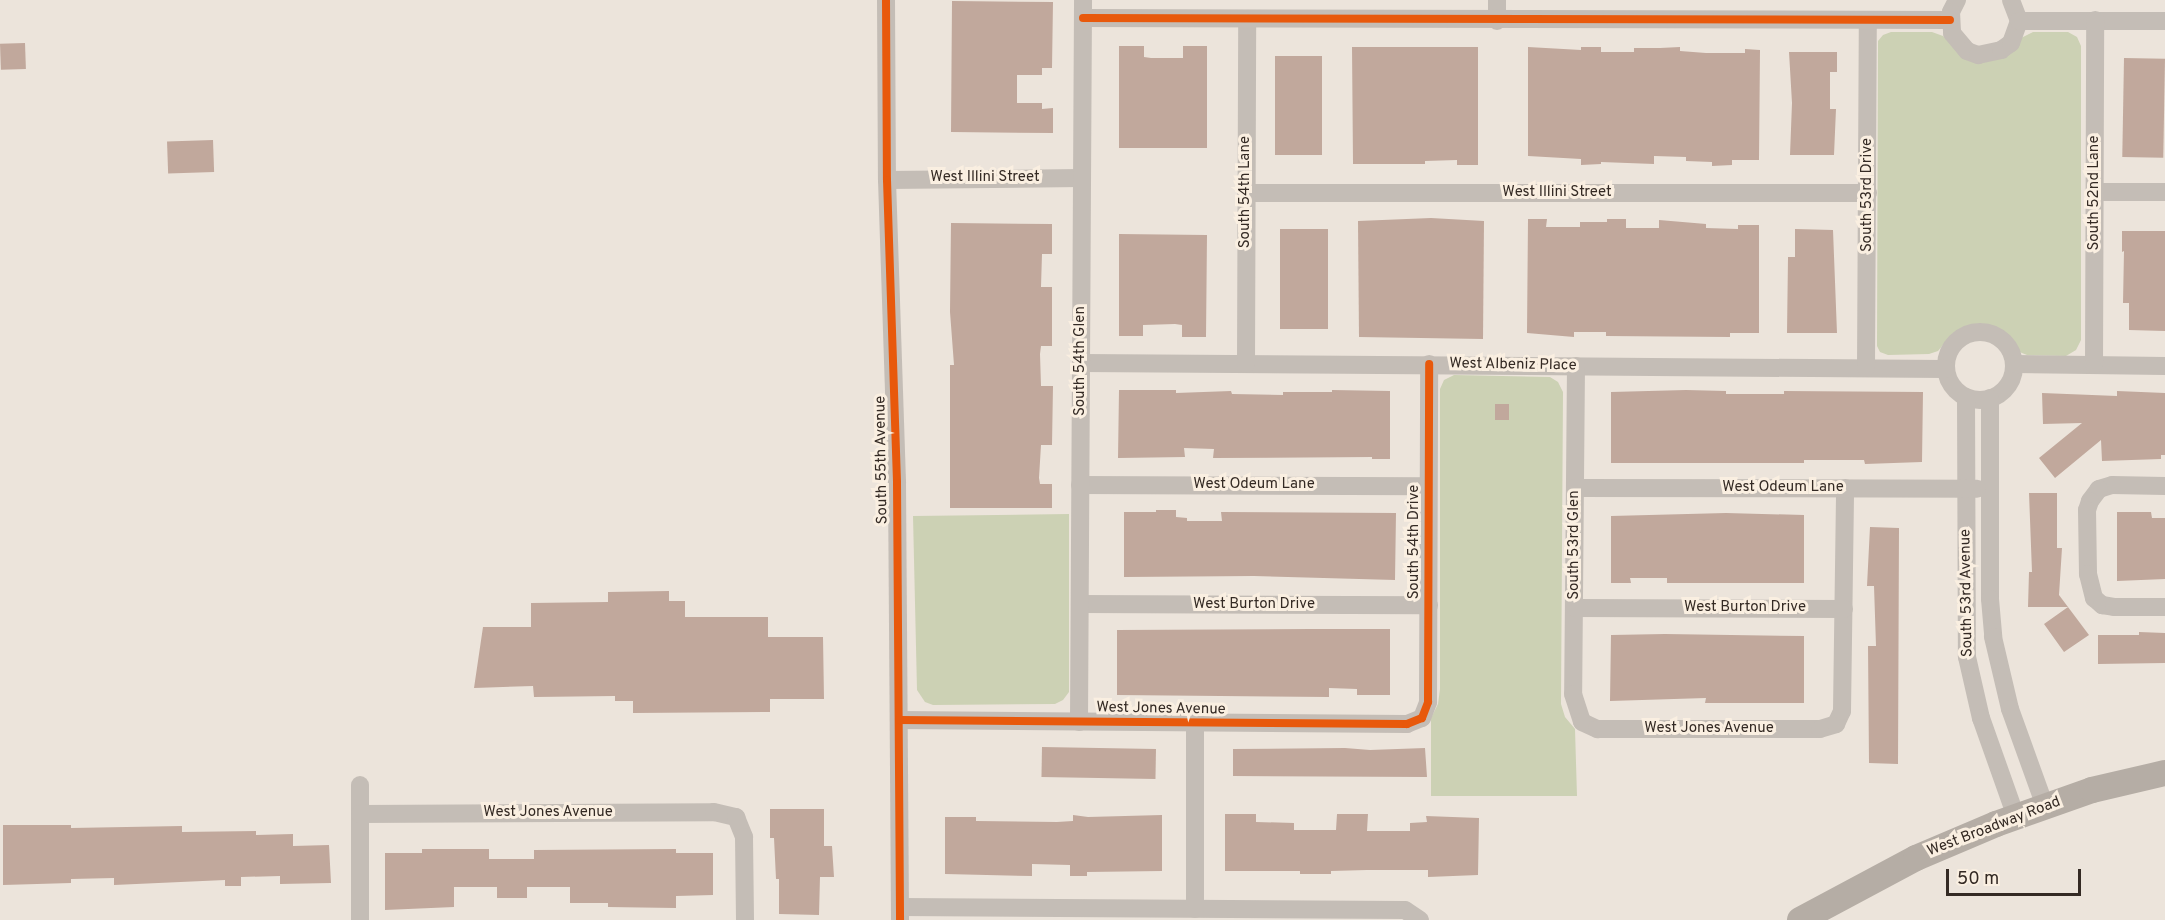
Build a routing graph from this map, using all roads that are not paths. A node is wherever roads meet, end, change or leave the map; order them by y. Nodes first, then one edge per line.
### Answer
1 (886, 0) edge
2 (1497, 0) edge
3 (1957, 0) edge
4 (2011, 0) edge
5 (1083, 9) edge
6 (1246, 20) junction
7 (1950, 20) junction
8 (2095, 20) junction
9 (1497, 21) junction
10 (1868, 21) junction
11 (2019, 21) junction
12 (2165, 21) edge
13 (1082, 178) junction
14 (887, 180) junction
15 (2095, 192) junction
16 (2165, 192) edge
17 (1868, 193) junction
18 (1245, 194) junction
19 (1081, 363) junction
20 (1246, 364) junction
21 (1429, 364) junction
22 (2014, 364) junction
23 (2094, 365) junction
24 (1575, 366) junction
25 (2165, 366) edge
26 (1866, 368) junction
27 (1945, 369) junction
28 (1966, 397) junction
29 (1990, 398) junction
30 (1080, 485) junction
31 (1428, 486) junction
32 (2165, 486) edge
33 (1575, 488) junction
34 (1845, 488) junction
35 (1966, 489) junction
36 (1990, 489) junction
37 (1080, 604) junction
38 (1429, 605) junction
39 (2165, 607) edge
40 (1575, 608) junction
41 (1844, 609) junction
42 (1422, 718) joint
43 (899, 720) junction
44 (1079, 722) junction
45 (1582, 722) joint
46 (1195, 724) junction
47 (2165, 773) edge
48 (360, 785) dead end
49 (2045, 806) junction
50 (360, 814) junction
51 (2016, 817) junction
52 (1195, 909) junction
53 (900, 914) edge
54 (360, 920) edge
55 (745, 920) edge
56 (1420, 920) edge
57 (1800, 920) edge

1 - 14 street, South 55th Avenue
2 - 9 street
3 - 7 street
4 - 11 street
5 - 6 street
5 - 13 street, South 54th Glen
6 - 9 street
6 - 18 street, South 54th Lane
7 - 10 street
7 - 11 street
8 - 11 street
8 - 12 street
8 - 15 street, South 52nd Lane
9 - 10 street
10 - 17 street, South 53rd Drive
13 - 14 street, West Illini Street
13 - 19 street, South 54th Glen
14 - 43 street, South 55th Avenue
15 - 16 street
15 - 23 street, South 52nd Lane
17 - 18 street, West Illini Street
17 - 26 street, South 53rd Drive
18 - 20 street, South 54th Lane
19 - 20 street, West Albeniz Place
19 - 30 street, South 54th Glen
20 - 21 street, West Albeniz Place
21 - 24 street, West Albeniz Place
21 - 31 street, South 54th Drive
22 - 23 street
22 - 27 street
22 - 29 street
23 - 25 street
24 - 26 street, West Albeniz Place
24 - 33 street, South 53rd Glen
26 - 27 street, West Albeniz Place
27 - 28 street
28 - 29 street
28 - 35 street, South 53rd Avenue
29 - 36 street, South 53rd Avenue
30 - 31 street, West Odeum Lane
30 - 37 street, South 54th Glen
31 - 38 street, South 54th Drive
32 - 39 street
33 - 34 street, West Odeum Lane
33 - 40 street, South 53rd Glen
34 - 35 street, West Odeum Lane
34 - 41 street
35 - 36 street, West Odeum Lane
35 - 51 street, South 53rd Avenue
36 - 49 street, South 53rd Avenue
37 - 38 street, West Burton Drive
37 - 44 street, South 54th Glen
38 - 42 street, South 54th Drive
40 - 41 street, West Burton Drive
40 - 45 street, South 53rd Glen
41 - 45 street, West Jones Avenue
42 - 46 street, West Jones Avenue
43 - 44 street, West Jones Avenue
43 - 53 street, South 55th Avenue
44 - 46 street, West Jones Avenue
46 - 52 street
47 - 49 main road, West Broadway Road
48 - 50 street
49 - 51 main road, West Broadway Road
50 - 54 street
50 - 55 street, West Jones Avenue
51 - 57 main road, West Broadway Road
52 - 53 street
52 - 56 street

